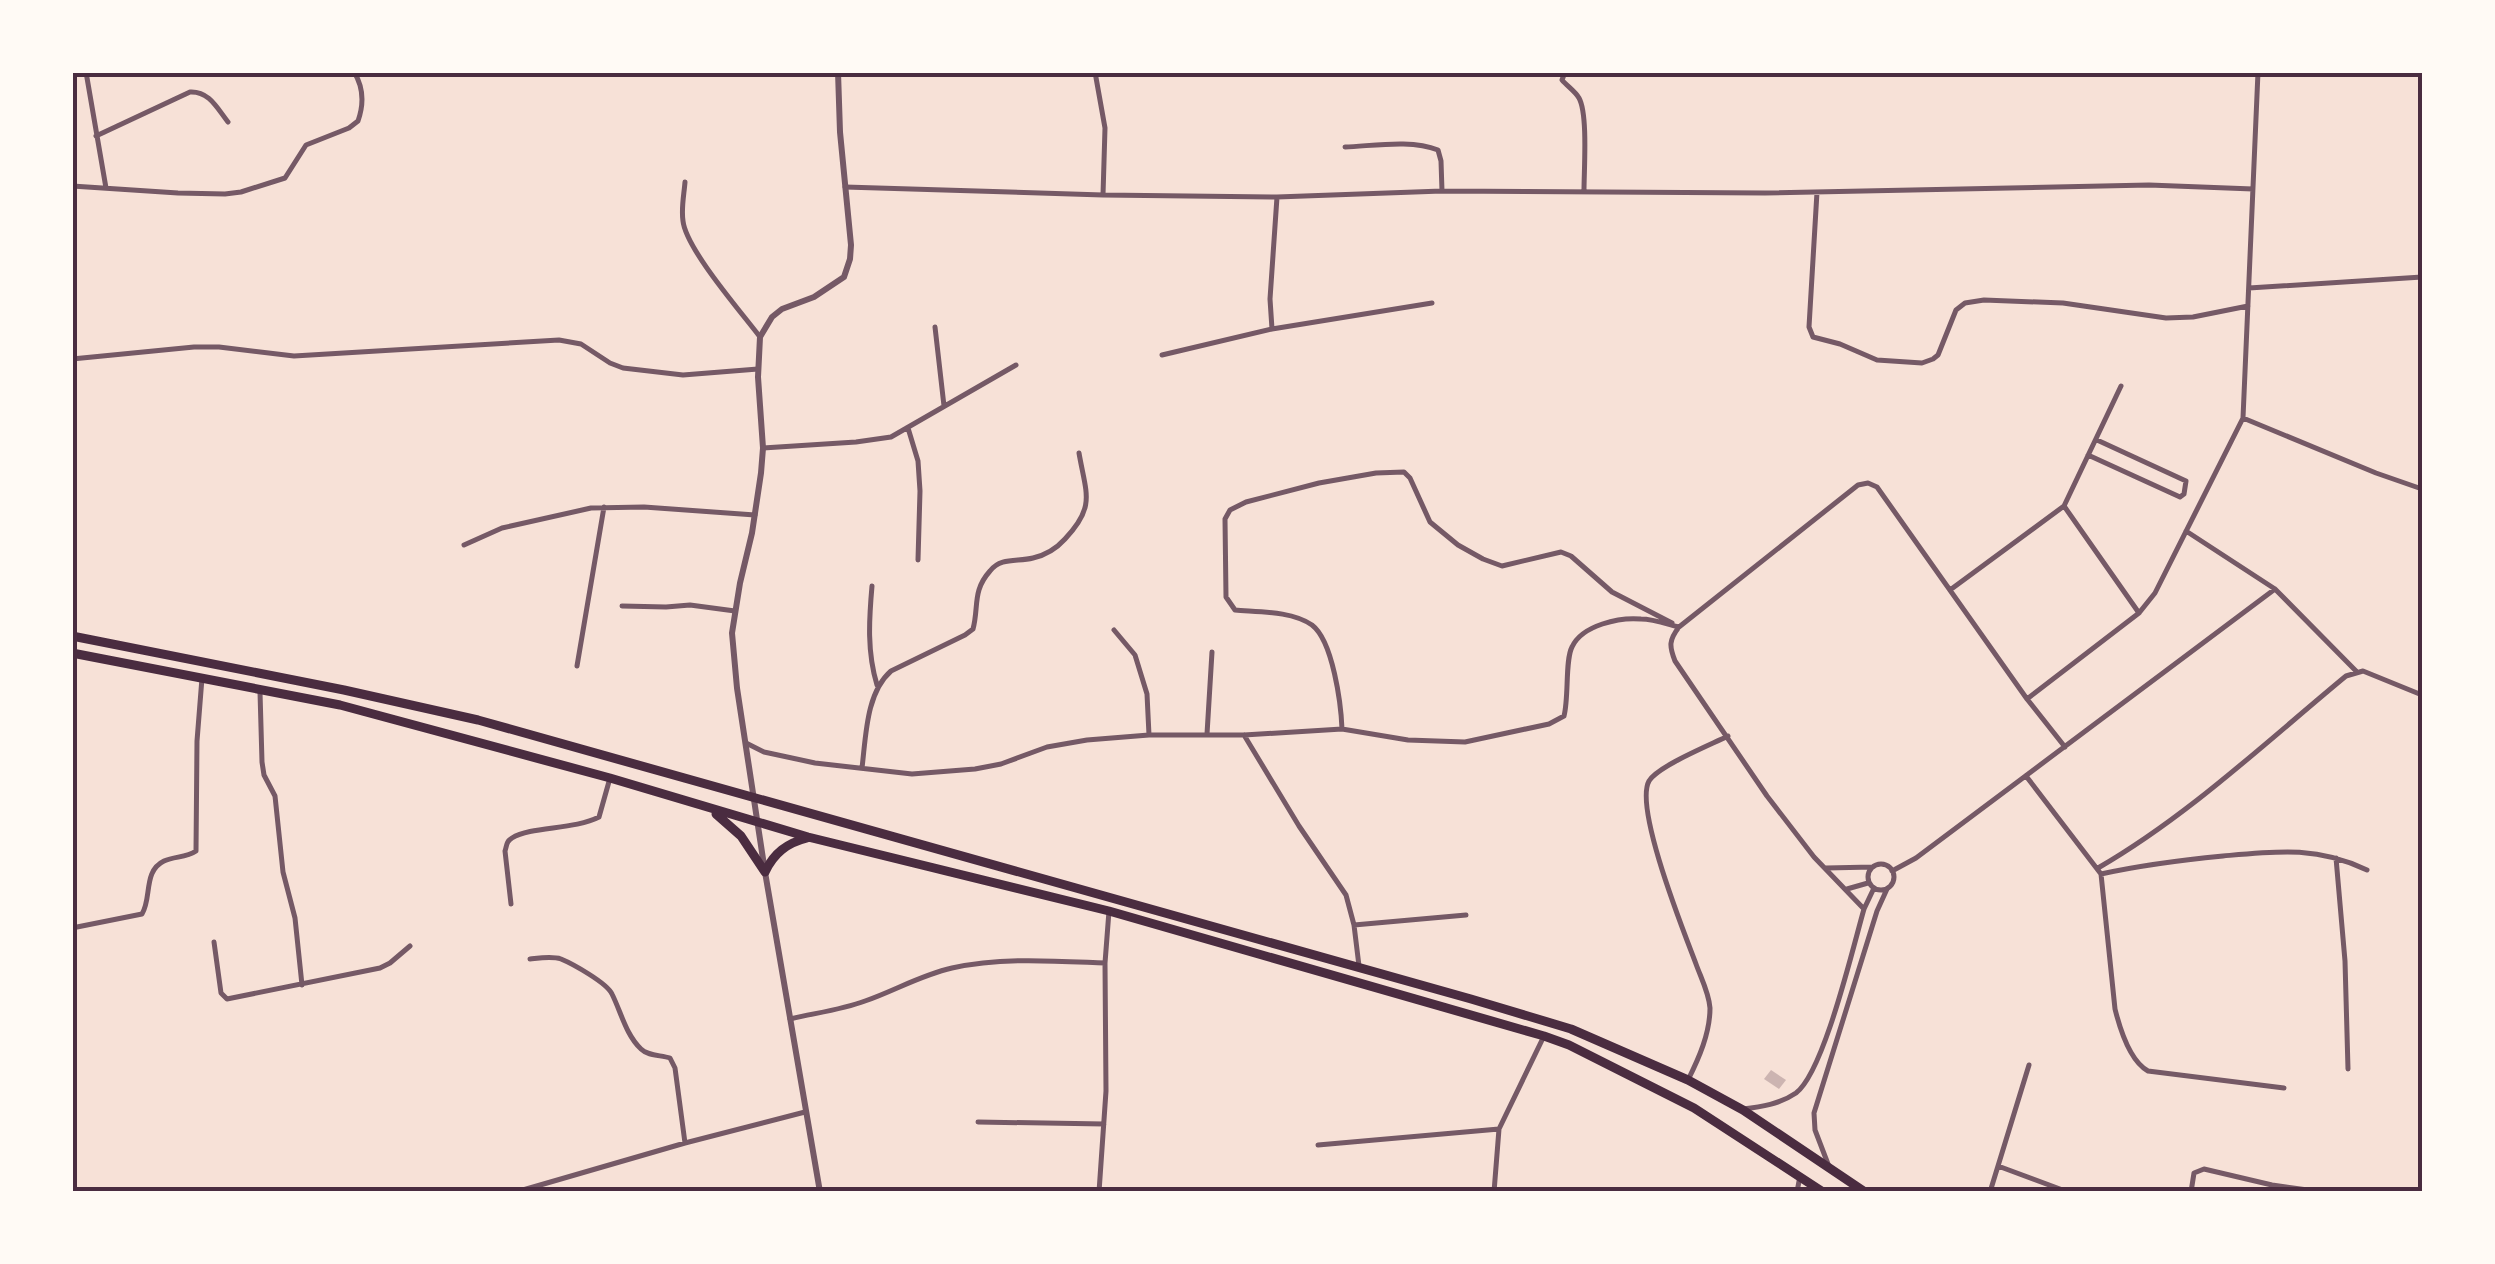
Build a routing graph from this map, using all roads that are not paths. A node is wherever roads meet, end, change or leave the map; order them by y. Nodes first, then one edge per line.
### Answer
1 (86, 72) edge
2 (354, 72) edge
3 (838, 72) edge
4 (1095, 72) edge
5 (1565, 72) edge
6 (2258, 72) edge
7 (228, 122) dead end
8 (96, 136) junction
9 (1345, 147) dead end
10 (685, 182) dead end
11 (72, 186) edge
12 (845, 187) junction
13 (106, 188) junction
14 (2253, 189) junction
15 (1584, 190) junction
16 (1442, 191) junction
17 (1817, 192) junction
18 (1103, 195) junction
19 (1278, 197) junction
20 (2422, 277) edge
21 (2249, 288) junction
22 (1432, 303) dead end
23 (2248, 306) junction
24 (935, 327) dead end
25 (1272, 328) junction
26 (760, 338) junction
27 (1162, 355) dead end
28 (72, 359) edge
29 (1016, 365) dead end
30 (758, 369) junction
31 (2121, 386) dead end
32 (944, 406) junction
33 (2244, 418) junction
34 (908, 428) junction
35 (2096, 439) junction
36 (763, 448) junction
37 (1079, 453) dead end
38 (2088, 456) junction
39 (2422, 489) edge
40 (2064, 506) junction
41 (604, 507) junction
42 (755, 516) junction
43 (2185, 531) junction
44 (464, 545) dead end
45 (918, 560) dead end
46 (872, 586) dead end
47 (2275, 589) junction
48 (1950, 590) junction
49 (622, 606) dead end
50 (734, 611) junction
51 (2140, 613) junction
52 (1679, 627) junction
53 (1114, 630) dead end
54 (72, 636) edge
55 (72, 652) edge
56 (1212, 652) dead end
57 (577, 666) dead end
58 (2356, 671) junction
59 (202, 678) junction
60 (878, 688) junction
61 (260, 689) junction
62 (2422, 695) edge
63 (2027, 699) junction
64 (1342, 729) junction
65 (1208, 734) junction
66 (1244, 734) junction
67 (1149, 735) junction
68 (1728, 736) junction
69 (746, 743) junction
70 (2065, 746) junction
71 (862, 768) junction
72 (2026, 776) junction
73 (610, 778) junction
74 (754, 796) junction
75 (708, 809) junction
76 (758, 822) junction
77 (808, 838) junction
78 (2336, 858) junction
79 (1872, 867) junction
80 (1826, 868) junction
81 (1892, 870) junction
82 (2367, 870) dead end
83 (2100, 871) junction
84 (765, 872) junction
85 (1872, 886) junction
86 (1847, 889) junction
87 (1886, 889) junction
88 (511, 904) dead end
89 (1864, 909) junction
90 (1109, 911) junction
91 (1466, 915) dead end
92 (1354, 925) junction
93 (72, 928) edge
94 (214, 942) dead end
95 (410, 946) dead end
96 (530, 959) dead end
97 (1105, 962) junction
98 (1359, 968) junction
99 (302, 985) junction
100 (790, 1019) junction
101 (1544, 1036) junction
102 (2029, 1065) dead end
103 (2348, 1068) dead end
104 (1688, 1080) junction
105 (2284, 1088) dead end
106 (1743, 1110) junction
107 (805, 1112) junction
108 (978, 1122) dead end
109 (1104, 1124) junction
110 (1499, 1129) junction
111 (685, 1143) junction
112 (1318, 1145) dead end
113 (1830, 1166) junction
114 (1998, 1166) junction
115 (1800, 1176) junction
116 (516, 1192) edge
117 (820, 1192) edge
118 (1099, 1192) edge
119 (1494, 1192) edge
120 (1797, 1192) edge
121 (1823, 1192) edge
122 (1865, 1192) edge
123 (1990, 1192) edge
124 (2068, 1192) edge
125 (2191, 1192) edge
126 (2322, 1192) edge

1 - 8 street
2 - 13 street
3 - 12 street
4 - 18 street
5 - 15 street
6 - 14 street
7 - 8 street
8 - 13 street
9 - 16 street
10 - 26 street
11 - 13 street
12 - 18 street
12 - 26 street
14 - 17 street
14 - 21 street
15 - 16 street
15 - 17 street
16 - 19 street
17 - 23 street
18 - 19 street
19 - 25 street
20 - 21 street
21 - 23 street
22 - 25 street
23 - 33 street
24 - 32 street
25 - 27 street
26 - 30 street
28 - 30 street
29 - 32 street
30 - 36 street
31 - 35 street
32 - 34 street
33 - 39 street
33 - 43 street
34 - 36 street
34 - 45 street
35 - 38 street
35 - 38 street
36 - 42 street
37 - 60 street
38 - 40 street
40 - 48 street
40 - 51 street
41 - 42 street
41 - 44 street
41 - 57 street
42 - 50 street
43 - 47 street
43 - 51 street
46 - 60 street
47 - 58 street
47 - 70 street
48 - 52 street
48 - 63 street
49 - 50 street
50 - 69 street
51 - 63 street
52 - 64 street
52 - 64 street
52 - 68 street
53 - 67 street
54 - 74 highway
55 - 59 highway
56 - 65 street
58 - 62 street
58 - 83 street
59 - 61 highway
59 - 93 street
60 - 71 street
61 - 73 highway
61 - 99 street
63 - 70 street
64 - 66 street
65 - 66 street
65 - 67 street
66 - 92 street
67 - 71 street
68 - 80 street
68 - 104 street
69 - 71 street
69 - 74 street
70 - 72 street
72 - 81 street
72 - 83 street
73 - 75 highway
73 - 88 street
74 - 76 street
74 - 98 highway
75 - 76 highway
75 - 84 highway
76 - 77 highway
76 - 84 street
77 - 84 highway
77 - 90 highway
78 - 82 street
78 - 83 street
78 - 103 street
79 - 80 street
79 - 81 street
79 - 85 street
80 - 86 street
81 - 87 street
83 - 105 street
84 - 100 street
85 - 86 street
85 - 87 street
85 - 89 street
86 - 89 street
87 - 113 street
89 - 106 street
90 - 97 street
90 - 101 highway
91 - 92 street
92 - 98 street
94 - 99 street
95 - 99 street
96 - 111 street
97 - 100 street
97 - 109 street
98 - 104 highway
100 - 107 street
101 - 110 street
101 - 115 highway
102 - 114 street
104 - 106 highway
106 - 113 highway
107 - 111 street
107 - 117 street
108 - 109 street
109 - 118 street
110 - 112 street
110 - 119 street
111 - 116 street
113 - 122 highway
114 - 123 street
114 - 124 street
115 - 120 street
115 - 121 highway
125 - 126 street

